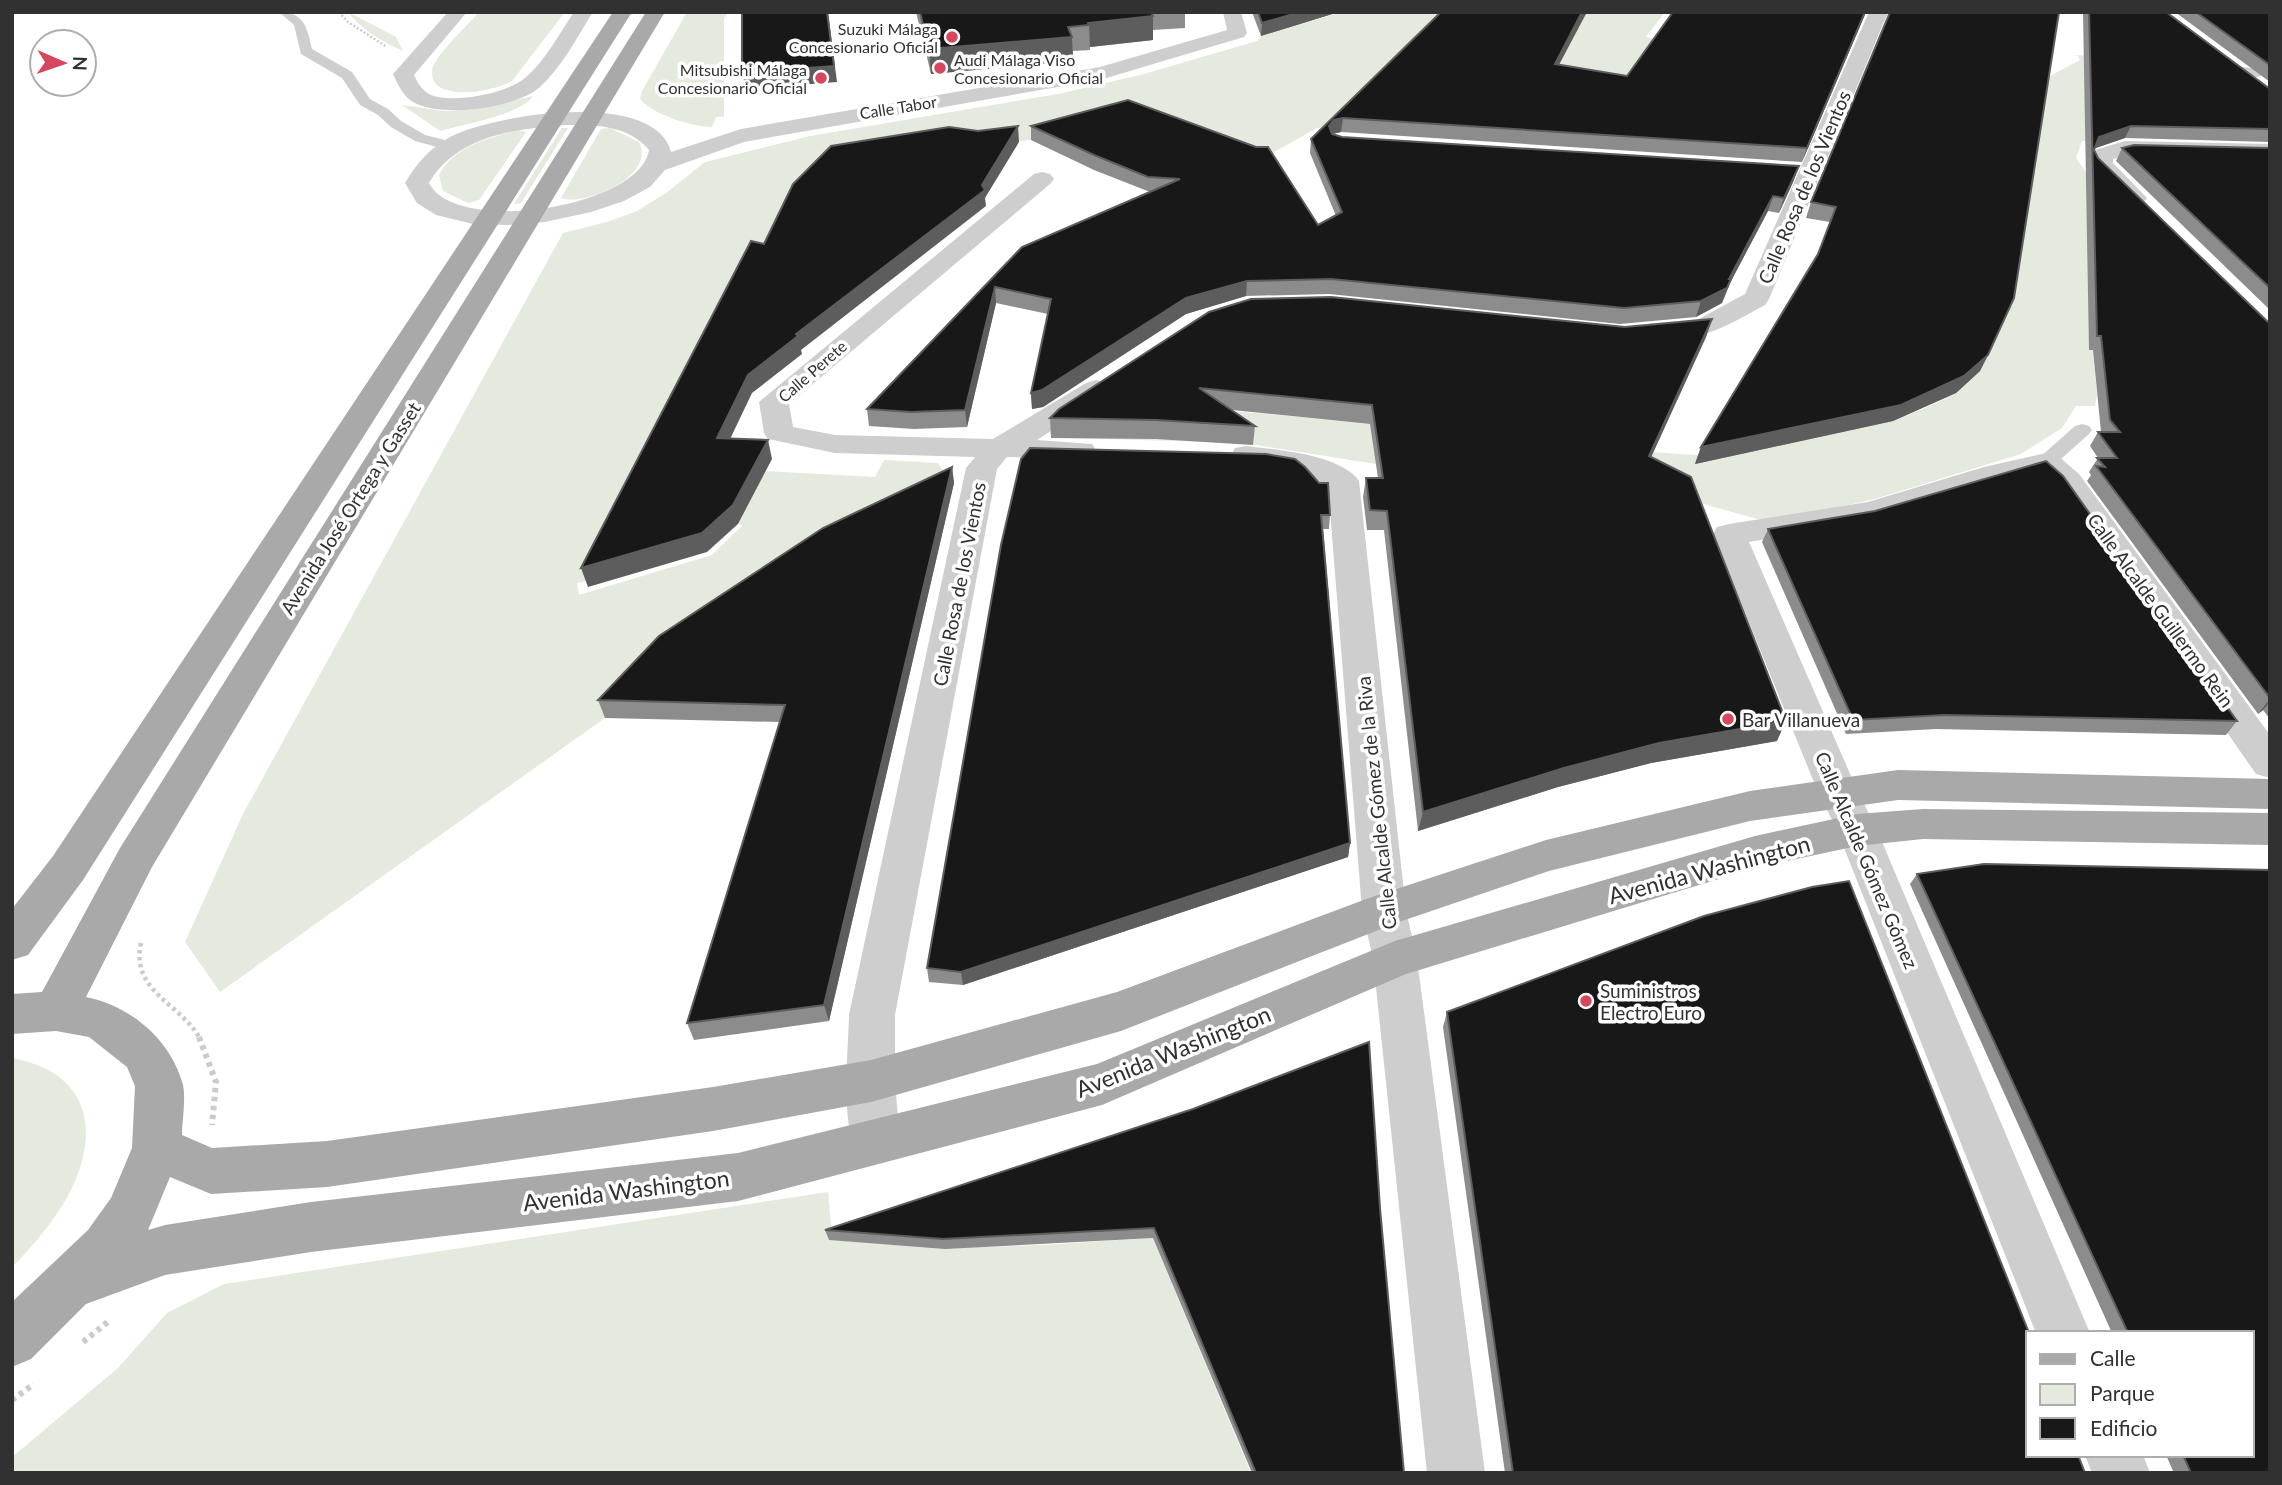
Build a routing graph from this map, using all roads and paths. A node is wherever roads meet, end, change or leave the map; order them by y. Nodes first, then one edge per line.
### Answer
1 (285, 12) edge
2 (339, 12) edge
3 (458, 12) edge
4 (584, 12) edge
5 (623, 12) edge
6 (656, 12) edge
7 (1232, 12) edge
8 (1879, 12) edge
9 (422, 54) junction
10 (2231, 65) joint
11 (2258, 73) edge
12 (2270, 94) edge
13 (552, 119) junction
14 (590, 119) junction
15 (645, 133) junction
16 (741, 136) junction
17 (452, 146) junction
18 (2270, 150) edge
19 (657, 165) junction
20 (1784, 171) edge
21 (1812, 172) junction
22 (1042, 179) dead end
23 (2151, 212) edge
24 (489, 218) junction
25 (529, 218) junction
26 (1633, 334) edge
27 (1118, 374) edge
28 (2082, 430) dead end
29 (998, 448) junction
30 (1113, 451) edge
31 (1223, 454) edge
32 (2046, 462) junction
33 (2270, 764) edge
34 (2270, 794) edge
35 (1847, 811) junction
36 (2270, 829) edge
37 (1384, 910) junction
38 (144, 931) dead end
39 (12, 942) edge
40 (1395, 959) junction
41 (34, 1012) edge
42 (870, 1081) junction
43 (875, 1142) junction
44 (177, 1157) junction
45 (69, 1284) junction
46 (112, 1318) dead end
47 (2062, 1331) edge
48 (12, 1340) edge
49 (81, 1344) dead end
50 (40, 1379) dead end
51 (12, 1400) edge
52 (2114, 1457) edge
53 (1456, 1473) edge
54 (2121, 1473) edge

1 - 17 lane
2 - 9 path
3 - 9 street
4 - 9 street
5 - 13 main road, Avenida José Ortega y Gasset
6 - 14 main road, Avenida José Ortega y Gasset
7 - 16 street, Calle Tabor
8 - 21 street, Calle Rosa de los Vientos
10 - 11 lane
10 - 12 street
13 - 14 street, Calle Tabor
13 - 17 street, Calle Tabor
13 - 24 main road, Avenida José Ortega y Gasset
14 - 15 street, Calle Tabor
14 - 25 main road, Avenida José Ortega y Gasset
15 - 16 street, Calle Tabor
15 - 19 street
16 - 19 street, Calle Tabor
17 - 24 street, Calle Tabor
18 - 23 street
19 - 25 street, Calle Tabor
20 - 21 street
21 - 26 street, Calle Rosa de los Vientos
22 - 29 street, Calle Perete
24 - 25 street, Calle Tabor
24 - 39 main road, Avenida José Ortega y Gasset
25 - 41 main road, Avenida José Ortega y Gasset
27 - 29 street
28 - 32 lane
29 - 30 street
29 - 42 street, Calle Rosa de los Vientos
31 - 37 street, Calle Alcalde Gómez de la Riva
32 - 33 street, Calle Alcalde Guillermo Rein
32 - 35 street, Calle Alcalde Gómez Gómez
34 - 35 main road, Avenida Washington
35 - 36 main road, Avenida Washington
35 - 37 main road, Avenida Washington
35 - 40 main road, Avenida Washington
35 - 47 street, Calle Alcalde Gómez Gómez
37 - 40 street, Calle Alcalde Gómez de la Riva
37 - 42 main road, Avenida Washington
38 - 44 path
40 - 43 main road, Avenida Washington
40 - 53 street, Calle Alcalde Gómez de la Riva
41 - 44 main road
42 - 43 street, Calle Rosa de los Vientos
42 - 44 main road, Avenida Washington
43 - 45 main road, Avenida Washington
44 - 45 main road
45 - 48 main road
46 - 49 path
50 - 51 path
52 - 54 street

